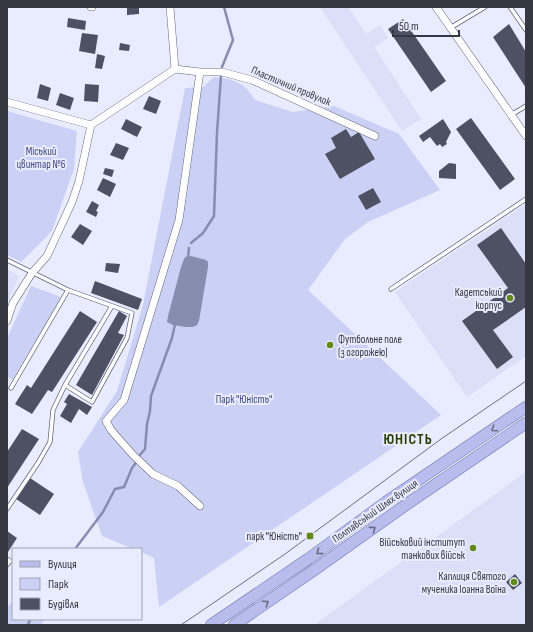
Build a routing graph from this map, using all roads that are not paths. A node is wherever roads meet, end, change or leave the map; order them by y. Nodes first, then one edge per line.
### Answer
1 (170, 7) edge
2 (436, 7) edge
3 (485, 7) edge
4 (510, 7) edge
5 (450, 28) junction
6 (526, 30) edge
7 (175, 69) junction
8 (200, 72) junction
9 (7, 102) edge
10 (526, 106) edge
11 (511, 115) junction
12 (91, 125) junction
13 (375, 136) dead end
14 (526, 136) edge
15 (526, 199) edge
16 (7, 260) edge
17 (32, 273) junction
18 (391, 289) dead end
19 (68, 290) junction
20 (112, 306) junction
21 (7, 321) edge
22 (65, 385) junction
23 (11, 388) dead end
24 (526, 407) edge
25 (526, 423) edge
26 (200, 506) dead end
27 (7, 509) edge
28 (7, 559) edge
29 (7, 565) edge
30 (211, 625) edge
31 (234, 625) edge

1 - 7 street
2 - 5 street
3 - 5 lane
4 - 6 lane
5 - 11 street
7 - 8 street, Пластичний провулок
7 - 12 street
8 - 13 street, Пластичний провулок
8 - 26 street
9 - 12 street
10 - 11 lane
11 - 14 street
12 - 17 street
15 - 18 lane
16 - 17 lane
17 - 19 lane
17 - 21 street
19 - 20 lane
19 - 23 lane
20 - 22 lane
20 - 22 lane
22 - 27 lane
24 -> 30 main road, Полтавський Шлях вулиця
31 -> 25 main road, Полтавський Шлях вулиця
28 - 29 lane

